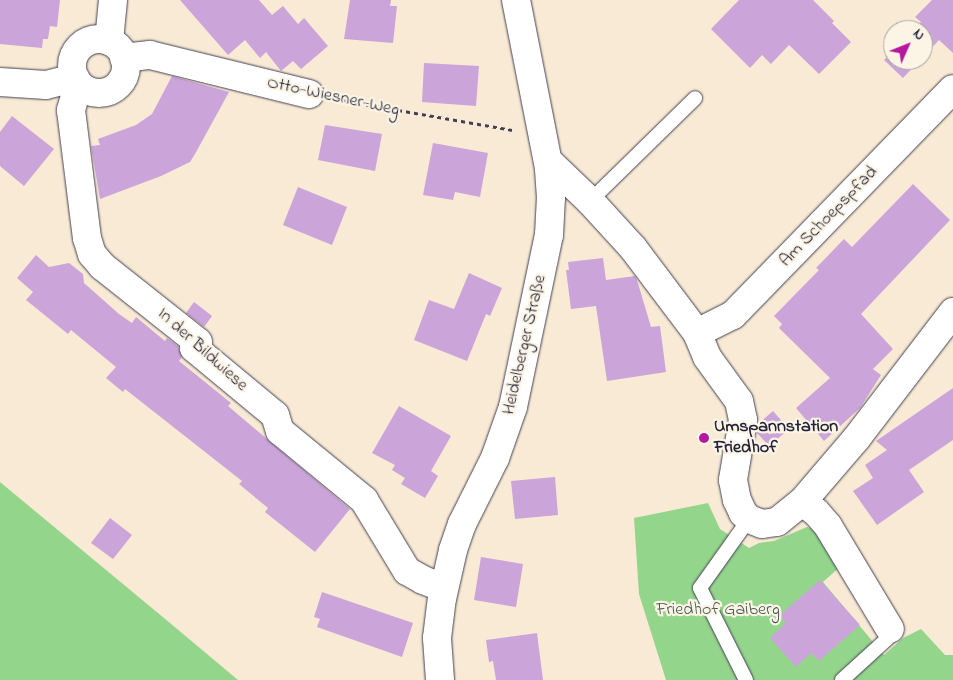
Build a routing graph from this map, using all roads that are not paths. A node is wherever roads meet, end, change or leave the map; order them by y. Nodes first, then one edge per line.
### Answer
1 (113, 0) edge
2 (516, 0) edge
3 (117, 50) junction
4 (0, 82) edge
5 (79, 83) junction
6 (953, 90) edge
7 (309, 94) road end
8 (695, 98) dead end
9 (549, 162) junction
10 (590, 201) junction
11 (953, 312) edge
12 (696, 332) junction
13 (802, 502) junction
14 (749, 519) junction
15 (444, 588) junction
16 (890, 629) joint
17 (440, 680) edge
18 (746, 680) edge
19 (842, 680) edge

1 - 3 street
2 - 9 street, Heidelberger Straße
3 - 5 street
3 - 5 street
3 - 7 street, Otto-Wiesner-Weg
4 - 5 street
5 - 15 street, In der Bildwiese
6 - 12 street, Am Schoepspfad
8 - 10 lane
9 - 10 street
9 - 15 street, Heidelberger Straße
10 - 12 street
11 - 13 street
12 - 14 street
13 - 14 street
13 - 16 street
14 - 18 lane
15 - 17 street, Heidelberger Straße
16 - 19 lane

